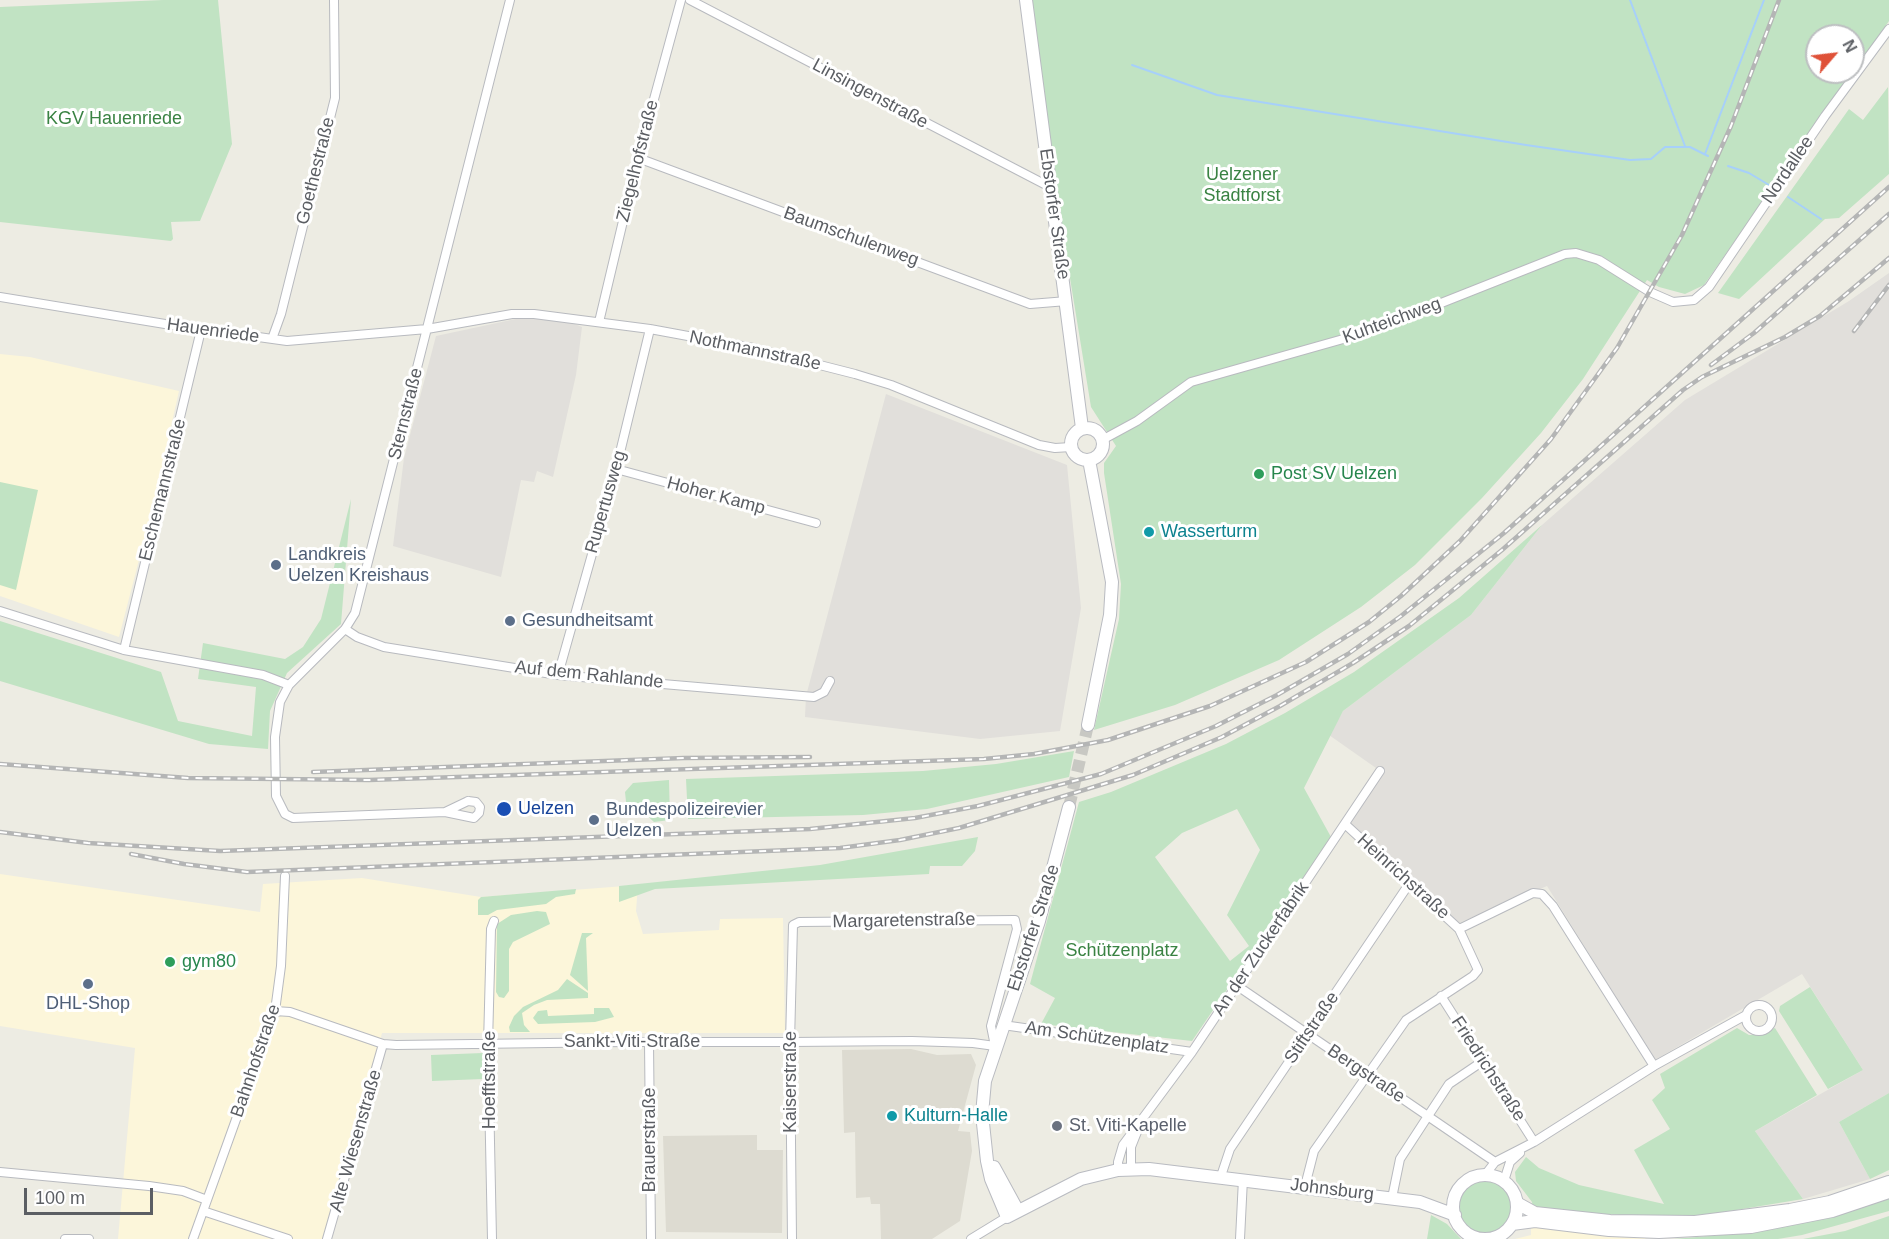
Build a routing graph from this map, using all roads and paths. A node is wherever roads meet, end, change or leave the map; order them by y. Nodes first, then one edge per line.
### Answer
1 (334, 0) edge
2 (510, 0) edge
3 (681, 0) edge
4 (690, 0) edge
5 (1026, 0) edge
6 (1889, 29) edge
7 (638, 158) junction
8 (1050, 187) junction
9 (0, 297) edge
10 (1067, 301) junction
11 (1683, 302) joint
12 (599, 322) junction
13 (427, 329) junction
14 (650, 329) junction
15 (201, 330) junction
16 (272, 339) junction
17 (1082, 428) junction
18 (1102, 440) junction
19 (1071, 447) junction
20 (1089, 460) junction
21 (616, 469) junction
22 (816, 523) dead end
23 (0, 611) edge
24 (345, 629) junction
25 (124, 650) junction
26 (558, 675) junction
27 (830, 681) dead end
28 (289, 685) junction
29 (1088, 724) tunnel mouth
30 (1380, 771) dead end
31 (1069, 807) tunnel mouth
32 (445, 812) dead end
33 (1346, 825) junction
34 (285, 876) dead end
35 (1409, 884) junction
36 (1015, 920) joint
37 (494, 921) dead end
38 (793, 925) joint
39 (1460, 929) junction
40 (1236, 986) junction
41 (1441, 996) junction
42 (1774, 1000) dead end
43 (1764, 1006) junction
44 (275, 1011) junction
45 (1746, 1015) junction
46 (1003, 1025) junction
47 (1308, 1035) junction
48 (790, 1041) junction
49 (650, 1042) junction
50 (383, 1044) junction
51 (488, 1044) junction
52 (995, 1046) junction
53 (1192, 1052) junction
54 (1483, 1060) junction
55 (1654, 1066) junction
56 (1367, 1075) junction
57 (1428, 1116) junction
58 (1534, 1142) junction
59 (1495, 1162) junction
60 (1124, 1170) junction
61 (0, 1172) edge
62 (1485, 1175) junction
63 (1221, 1176) junction
64 (1243, 1179) junction
65 (1504, 1182) junction
66 (1889, 1182) edge
67 (1305, 1186) junction
68 (1889, 1192) edge
69 (1392, 1198) junction
70 (1455, 1198) junction
71 (207, 1200) junction
72 (1420, 1202) junction
73 (1517, 1203) junction
74 (203, 1211) junction
75 (1012, 1214) junction
76 (1455, 1215) junction
77 (1512, 1224) junction
78 (1478, 1238) edge
79 (1497, 1238) edge
80 (64, 1239) edge
81 (89, 1239) edge
82 (193, 1239) edge
83 (288, 1239) edge
84 (327, 1239) edge
85 (492, 1239) edge
86 (651, 1239) edge
87 (792, 1239) edge
88 (971, 1239) edge
89 (1240, 1239) edge

1 - 16 street, Goethestraße
2 - 13 street, Sternstraße
3 - 7 street, Ziegelhofstraße
4 - 8 street, Linsingenstraße
5 - 8 main road, Ebstorfer Straße
6 - 11 street, Nordallee
7 - 10 street, Baumschulenweg
7 - 12 street, Ziegelhofstraße
8 - 10 main road, Ebstorfer Straße
9 - 15 street, Hauenriede
10 - 17 main road, Ebstorfer Straße
11 - 18 street, Kuhteichweg
12 - 13 street, Nothmannstraße
12 - 14 street, Nothmannstraße
13 - 16 street, Hauenriede
13 - 24 street, Sternstraße
14 - 19 street, Nothmannstraße
14 - 21 street, Rupertusweg
15 - 16 street, Hauenriede
15 - 25 street, Eschemannstraße
17 - 18 main road
17 - 19 main road
18 - 20 main road
19 - 20 main road
20 - 29 main road
21 - 22 street, Hoher Kamp
21 - 26 street, Rupertusweg
23 - 25 street
24 - 26 street, Auf dem Rahlande
24 - 28 street, Sternstraße
25 - 28 street
26 - 27 street, Auf dem Rahlande
28 - 32 street, Sternstraße
30 - 33 street, An der Zuckerfabrik
31 - 46 main road, Ebstorfer Straße
33 - 35 street, Heinrichstraße
33 - 40 street, An der Zuckerfabrik
34 - 44 street, Bahnhofstraße
35 - 39 street, Heinrichstraße
35 - 47 street, Stiftstraße
36 - 38 street, Margaretenstraße
36 - 52 street, Ebstorfer Straße
37 - 51 street, Hoefftstraße
38 - 48 street, Kaiserstraße
39 - 41 street, Heinrichstraße
39 - 55 street, Heinrichstraße
40 - 47 street, Bergstraße
40 - 53 street, An der Zuckerfabrik
41 - 54 street, Friedrichstraße
41 - 56 street
42 - 43 street
43 - 45 street
43 - 45 street
44 - 50 street, Sankt-Viti-Straße
44 - 71 street, Bahnhofstraße
45 - 55 street
46 - 52 main road, Ebstorfer Straße
46 - 53 street, Am Schützenplatz
47 - 56 street, Bergstraße
47 - 63 street, Stiftstraße
48 - 49 street, Sankt-Viti-Straße
48 - 52 street, Sankt-Viti-Straße
48 - 87 street, Kaiserstraße
49 - 51 street, Sankt-Viti-Straße
49 - 86 street, Brauerstraße
50 - 51 street, Sankt-Viti-Straße
50 - 84 street, Alte Wiesenstraße
51 - 85 street, Hoefftstraße
52 - 75 main road, Ebstorfer Straße
53 - 60 street, An der Zuckerfabrik
54 - 57 street
54 - 58 street, Friedrichstraße
55 - 58 street
56 - 57 street, Bergstraße
56 - 67 street
57 - 59 street, Bergstraße
57 - 69 street
58 - 59 street
58 - 65 street
59 - 62 street
60 - 63 main road, Johnsburg
60 - 75 main road, Johnsburg
61 - 71 street
62 - 65 main road
62 - 70 main road
63 - 64 main road, Johnsburg
64 - 67 main road, Johnsburg
64 - 89 street
65 - 73 main road
66 - 73 main road
67 - 69 main road, Johnsburg
68 - 77 main road
69 - 72 main road, Johnsburg
70 - 72 main road, Johnsburg
70 - 76 main road
71 - 74 street, Bahnhofstraße
72 - 76 main road, Johnsburg
73 - 77 main road
74 - 82 street, Bahnhofstraße
74 - 83 street
75 - 88 street
76 - 78 main road
77 - 79 main road
78 - 79 main road
80 - 81 street

